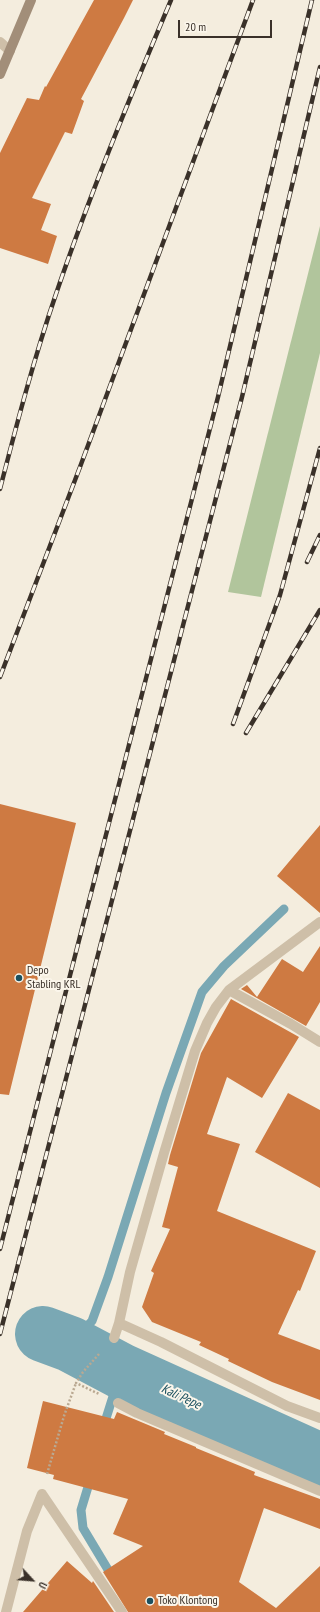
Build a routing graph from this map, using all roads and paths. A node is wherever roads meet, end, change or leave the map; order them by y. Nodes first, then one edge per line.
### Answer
1 (31, 0) edge
2 (0, 42) edge
3 (10, 51) junction
4 (0, 74) edge
5 (320, 922) edge
6 (229, 990) junction
7 (320, 1042) edge
8 (119, 1323) junction
9 (114, 1338) dead end
10 (83, 1372) dead end
11 (76, 1383) junction
12 (94, 1392) dead end
13 (118, 1403) dead end
14 (320, 1418) edge
15 (320, 1491) edge
16 (42, 1494) junction
17 (6, 1612) edge
18 (122, 1612) edge

1 - 3 main road
2 - 3 street
3 - 4 main road
5 - 6 street
6 - 7 street
6 - 8 street
8 - 9 street
8 - 14 street
10 - 11 path
11 - 12 path
11 - 16 path
13 - 15 street
16 - 17 street
16 - 18 street

